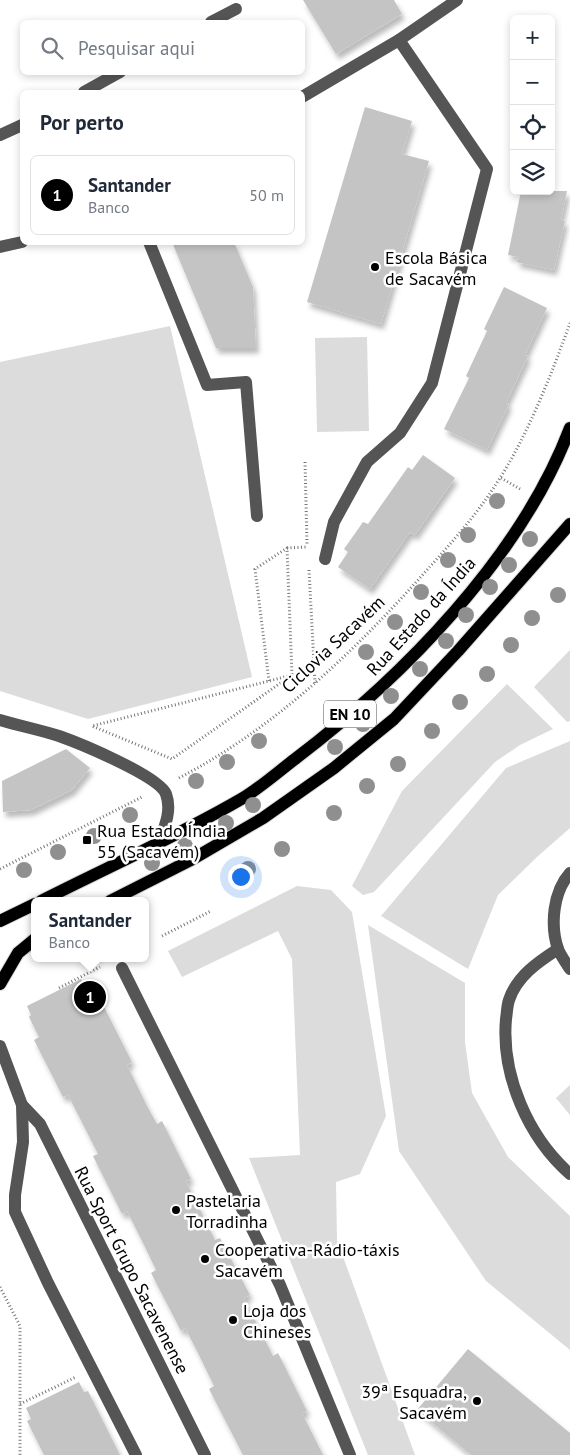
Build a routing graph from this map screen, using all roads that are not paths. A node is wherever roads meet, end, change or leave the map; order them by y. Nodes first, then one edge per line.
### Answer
1 (457, 0) edge
2 (236, 9) dead end
3 (215, 20) edge
4 (399, 40) junction
5 (115, 75) edge
6 (88, 90) edge
7 (305, 95) edge
8 (20, 126) edge
9 (0, 136) edge
10 (20, 242) edge
11 (150, 245) edge
12 (0, 247) edge
13 (570, 428) edge
14 (257, 516) dead end
15 (570, 524) edge
16 (325, 559) dead end
17 (0, 720) edge
18 (159, 842) junction
19 (570, 873) edge
20 (49, 897) edge
21 (118, 897) edge
22 (31, 906) edge
23 (0, 921) edge
24 (31, 942) edge
25 (558, 949) junction
26 (122, 968) dead end
27 (570, 970) edge
28 (0, 984) edge
29 (0, 1046) edge
30 (5, 1072) edge
31 (22, 1105) junction
32 (570, 1174) edge
33 (136, 1455) edge
34 (205, 1455) edge
35 (350, 1455) edge

1 - 4 street
2 - 3 street
4 - 7 street
4 - 16 street
5 - 6 street
8 - 9 street
10 - 12 street
11 - 14 street
13 - 18 main road, Rua Estado da Índia / EN 10
15 - 21 main road, EN 10
17 - 18 street
18 - 20 main road, Rua Estado da Índia / EN 10
19 - 25 street
22 - 23 main road
24 - 28 main road
25 - 27 street
25 - 32 street
26 - 35 street
29 - 30 street, Rua Sport Grupo Sacavenense
30 - 31 street, Rua Sport Grupo Sacavenense
31 - 33 street, Rua Sport Grupo Sacavenense
31 - 34 street, Rua Sport Grupo Sacavenense

